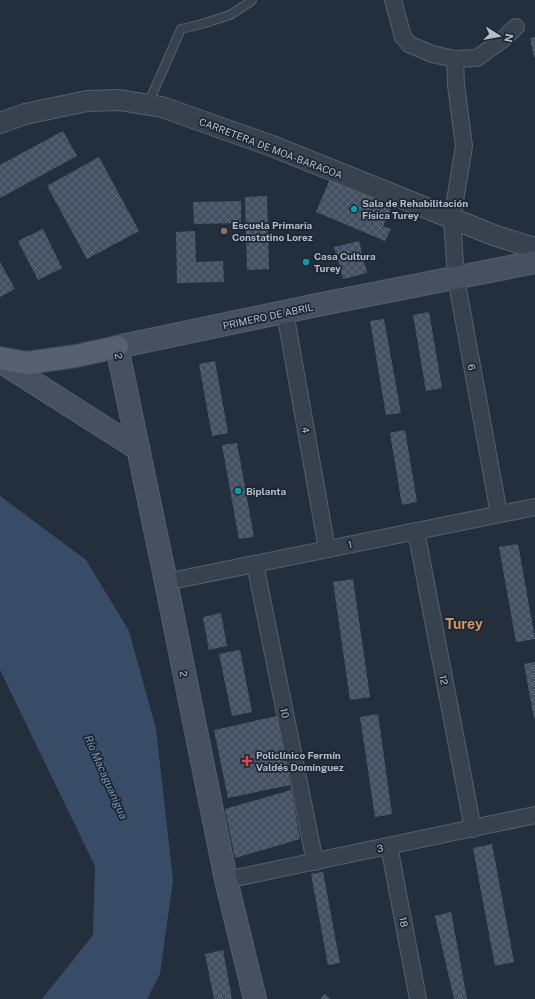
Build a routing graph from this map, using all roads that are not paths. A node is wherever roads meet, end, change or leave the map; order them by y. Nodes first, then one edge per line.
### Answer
1 (252, 0) edge
2 (393, 0) edge
3 (516, 27) dead end
4 (455, 59) junction
5 (148, 104) junction
6 (0, 123) edge
7 (452, 219) junction
8 (535, 248) edge
9 (535, 262) edge
10 (456, 278) junction
11 (285, 312) junction
12 (117, 347) junction
13 (0, 358) edge
14 (0, 362) edge
15 (138, 449) junction
16 (535, 507) edge
17 (499, 514) junction
18 (416, 531) junction
19 (327, 549) junction
20 (255, 564) junction
21 (166, 582) junction
22 (535, 815) edge
23 (473, 829) junction
24 (389, 846) junction
25 (315, 862) junction
26 (226, 880) junction
27 (255, 999) edge
28 (418, 999) edge

1 - 5 lane
2 - 4 street
3 - 4 street
4 - 7 street, 6
5 - 6 street, CARRETERA DE MOA-BARACOA
5 - 7 street, CARRETERA DE MOA-BARACOA
7 - 8 street, CARRETERA DE MOA-BARACOA
7 - 10 street, 6
9 - 10 main road, PRIMERO DE ABRIL
10 - 11 main road, PRIMERO DE ABRIL
10 - 17 street, 6
11 - 12 main road, PRIMERO DE ABRIL
11 - 19 street, 4
12 - 13 main road, PRIMERO DE ABRIL
12 - 15 main road, 2
14 - 15 main road
15 - 21 main road, 2
16 - 17 street, 1
17 - 18 street, 1
18 - 19 street, 1
18 - 23 street, 12
19 - 20 street, 1
20 - 21 street, 1
20 - 25 street, 10
21 - 26 main road, 2
22 - 23 street, 3
23 - 24 street, 3
24 - 25 street, 3
24 - 28 street, 18
25 - 26 street, 3
26 - 27 main road, 2

